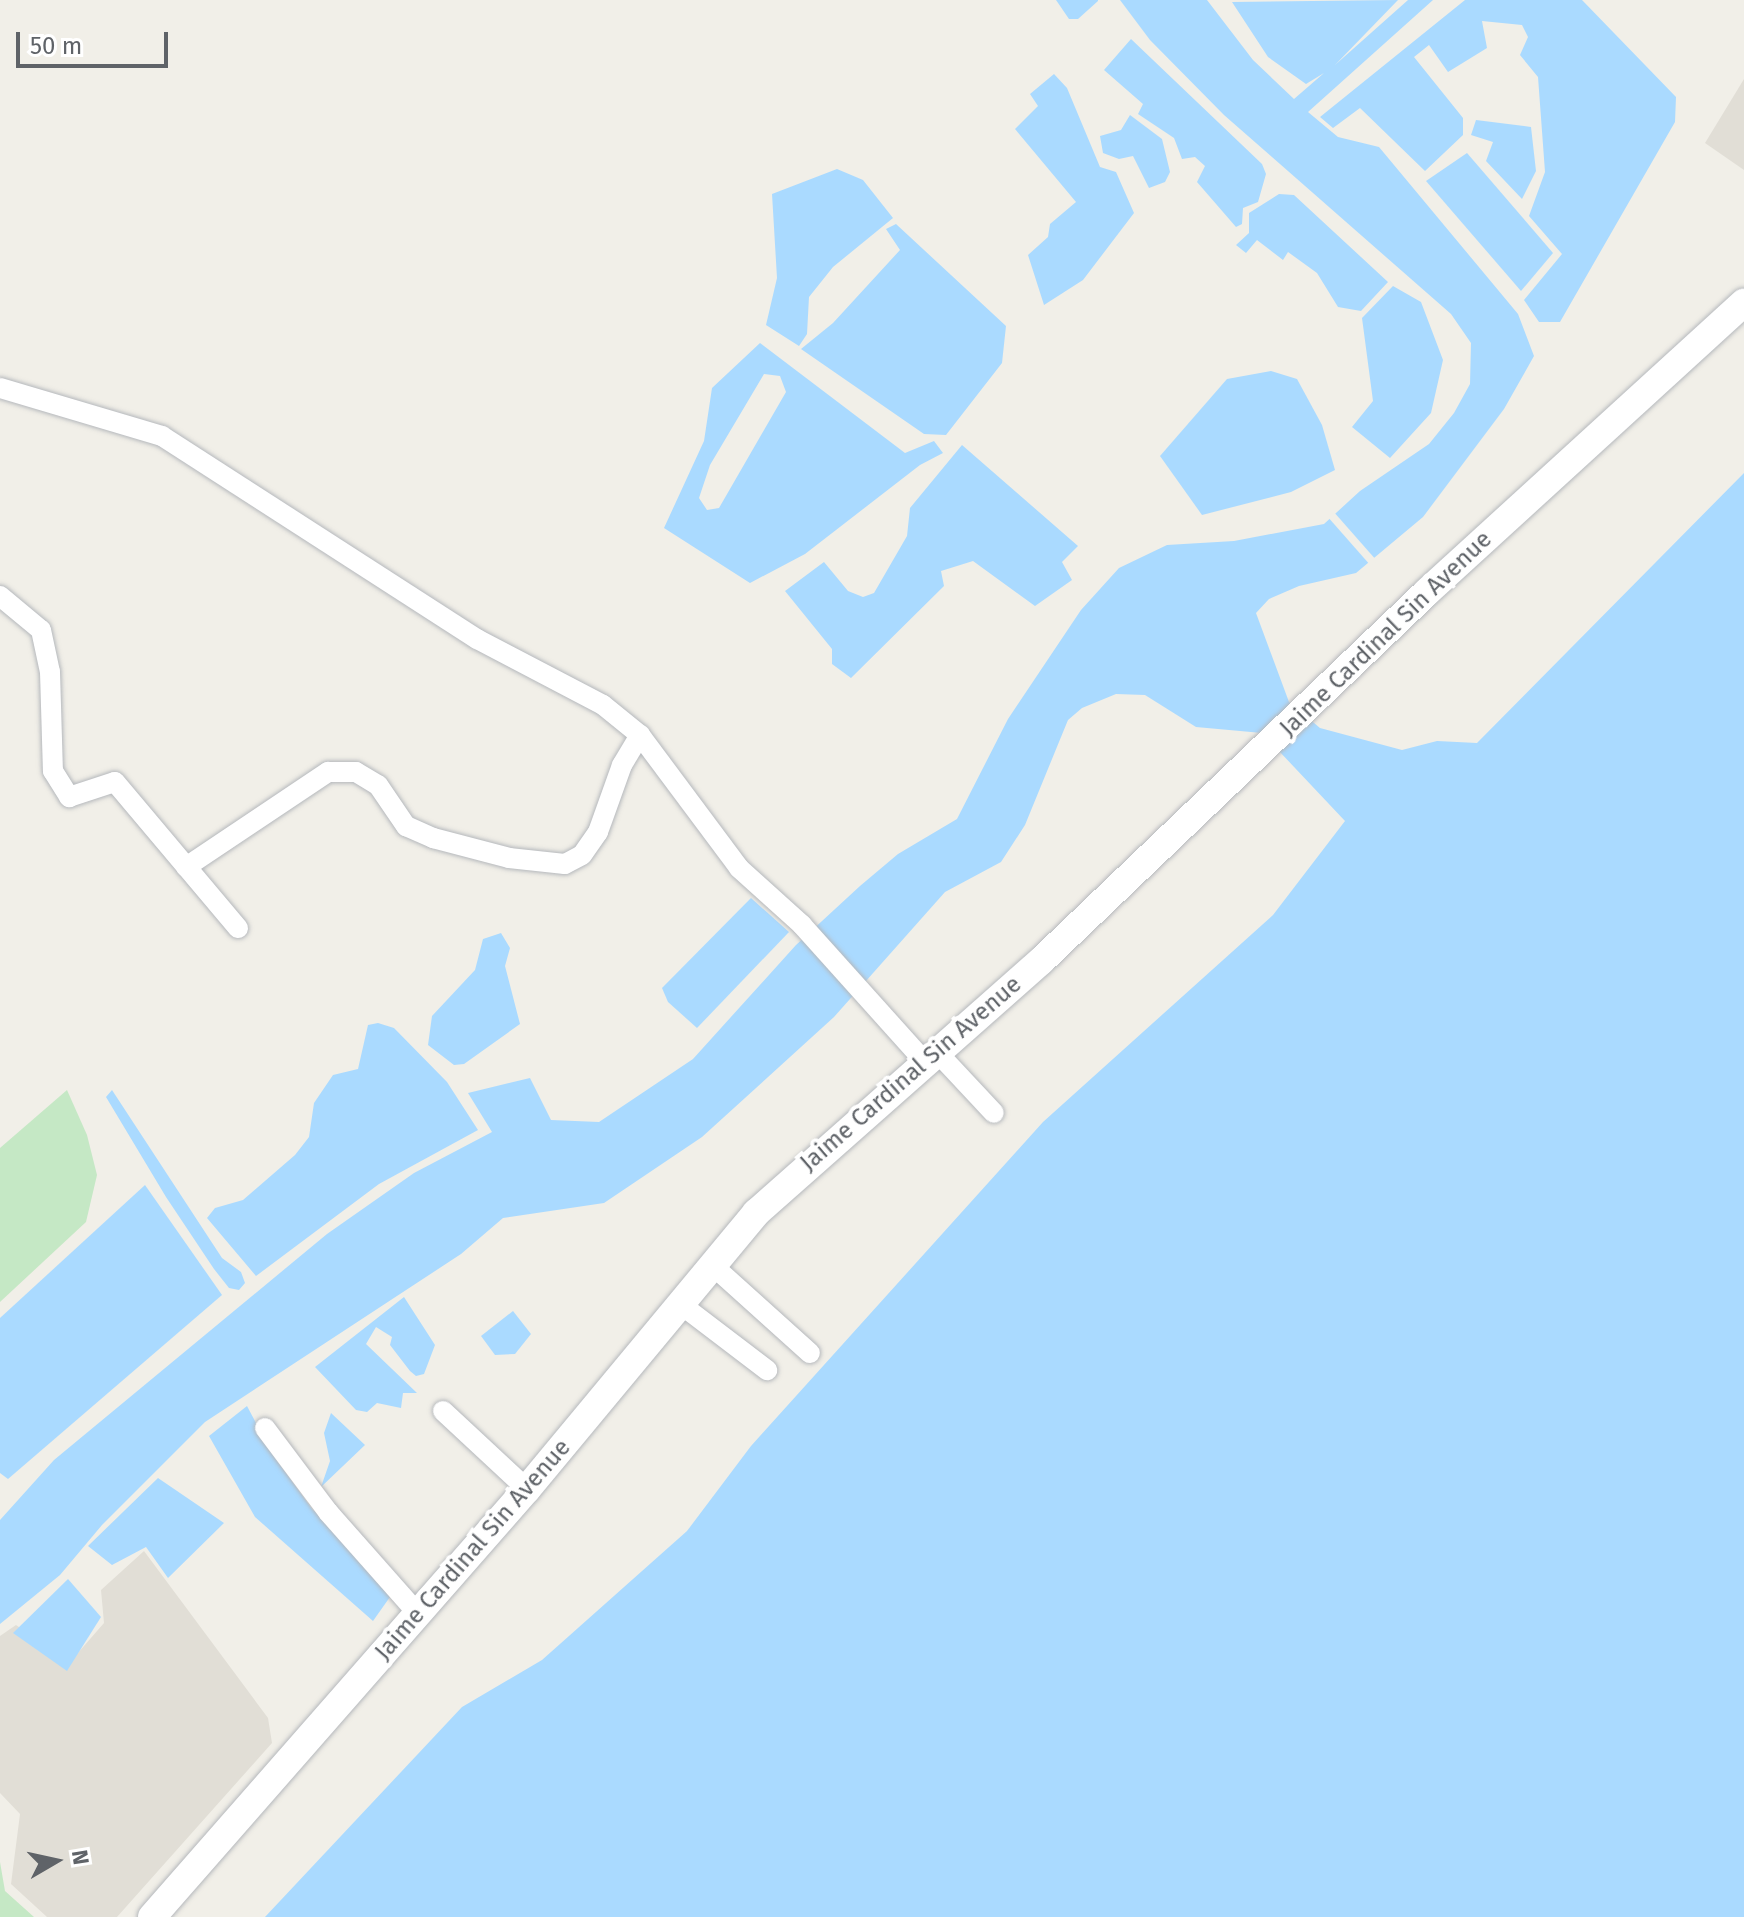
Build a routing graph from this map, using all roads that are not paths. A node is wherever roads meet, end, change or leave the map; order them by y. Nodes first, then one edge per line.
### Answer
1 (1744, 303) edge
2 (0, 388) edge
3 (0, 596) edge
4 (640, 735) junction
5 (186, 867) junction
6 (238, 928) dead end
7 (929, 1055) junction
8 (994, 1113) dead end
9 (711, 1264) junction
10 (679, 1303) junction
11 (810, 1353) dead end
12 (767, 1370) dead end
13 (443, 1411) dead end
14 (265, 1428) dead end
15 (527, 1489) junction
16 (419, 1615) junction
17 (152, 1917) edge

1 - 7 main road, Jaime Cardinal Sin Avenue
2 - 4 street
3 - 5 street
4 - 5 street
4 - 7 street
5 - 6 street
7 - 8 street
7 - 9 main road, Jaime Cardinal Sin Avenue
9 - 10 main road, Jaime Cardinal Sin Avenue
9 - 11 street
10 - 12 street
10 - 15 main road, Jaime Cardinal Sin Avenue
13 - 15 street
14 - 16 street
15 - 16 main road, Jaime Cardinal Sin Avenue
16 - 17 main road, Jaime Cardinal Sin Avenue

